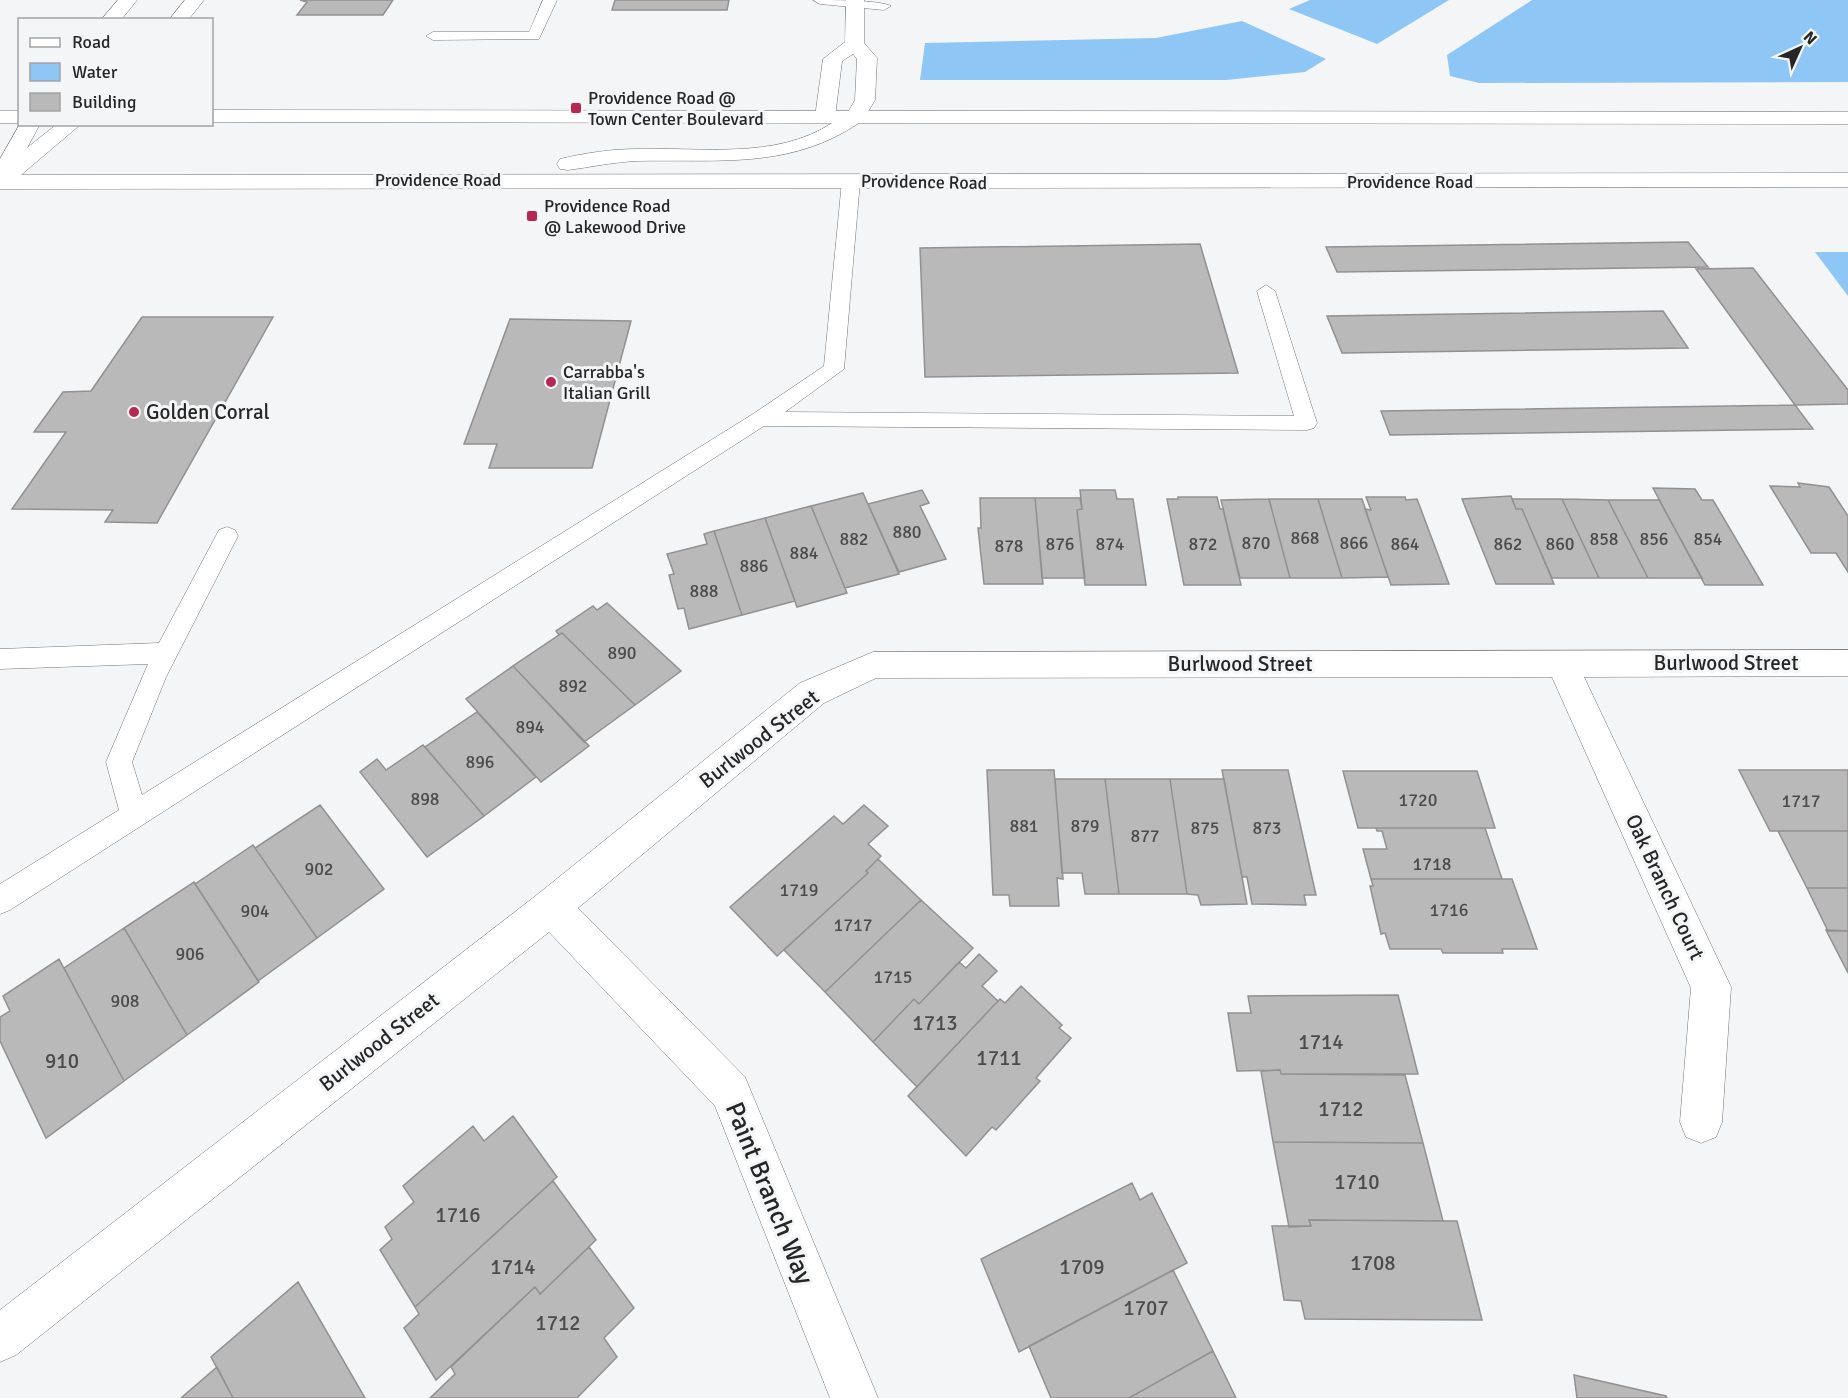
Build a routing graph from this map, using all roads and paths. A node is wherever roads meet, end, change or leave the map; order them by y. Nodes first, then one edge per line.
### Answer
1 (128, 0) edge
2 (195, 0) edge
3 (550, 0) edge
4 (820, 0) edge
5 (854, 2) edge
6 (884, 6) dead end
7 (112, 18) edge
8 (180, 18) edge
9 (433, 36) dead end
10 (854, 44) junction
11 (213, 116) edge
12 (856, 116) junction
13 (0, 117) edge
14 (18, 117) edge
15 (825, 117) junction
16 (1848, 118) edge
17 (29, 126) edge
18 (69, 126) edge
19 (493, 180) junction
20 (1848, 180) edge
21 (0, 181) edge
22 (851, 181) junction
23 (1266, 291) dead end
24 (760, 419) junction
25 (227, 536) dead end
26 (166, 653) junction
27 (0, 659) edge
28 (1848, 663) edge
29 (1562, 664) junction
30 (134, 815) junction
31 (0, 900) edge
32 (551, 907) junction
33 (1701, 1122) dead end
34 (0, 1338) edge
35 (854, 1398) edge

1 - 7 main road
2 - 8 main road
3 - 9 lane
4 - 5 lane
5 - 6 lane
5 - 10 main road
10 - 12 main road
10 - 15 main road
11 - 15 main road
12 - 15 main road
12 - 16 main road
12 - 19 main road
13 - 14 main road
17 - 21 main road
18 - 21 main road
19 - 21 main road, Providence Road
19 - 22 main road, Providence Road
20 - 22 main road, Providence Road
22 - 24 lane
23 - 24 lane
24 - 30 lane
25 - 26 lane
26 - 27 lane
26 - 30 lane
28 - 29 main road, Burlwood Street
29 - 32 main road, Burlwood Street
29 - 33 main road, Oak Branch Court
30 - 31 lane
32 - 34 main road, Burlwood Street
32 - 35 main road, Paint Branch Way

